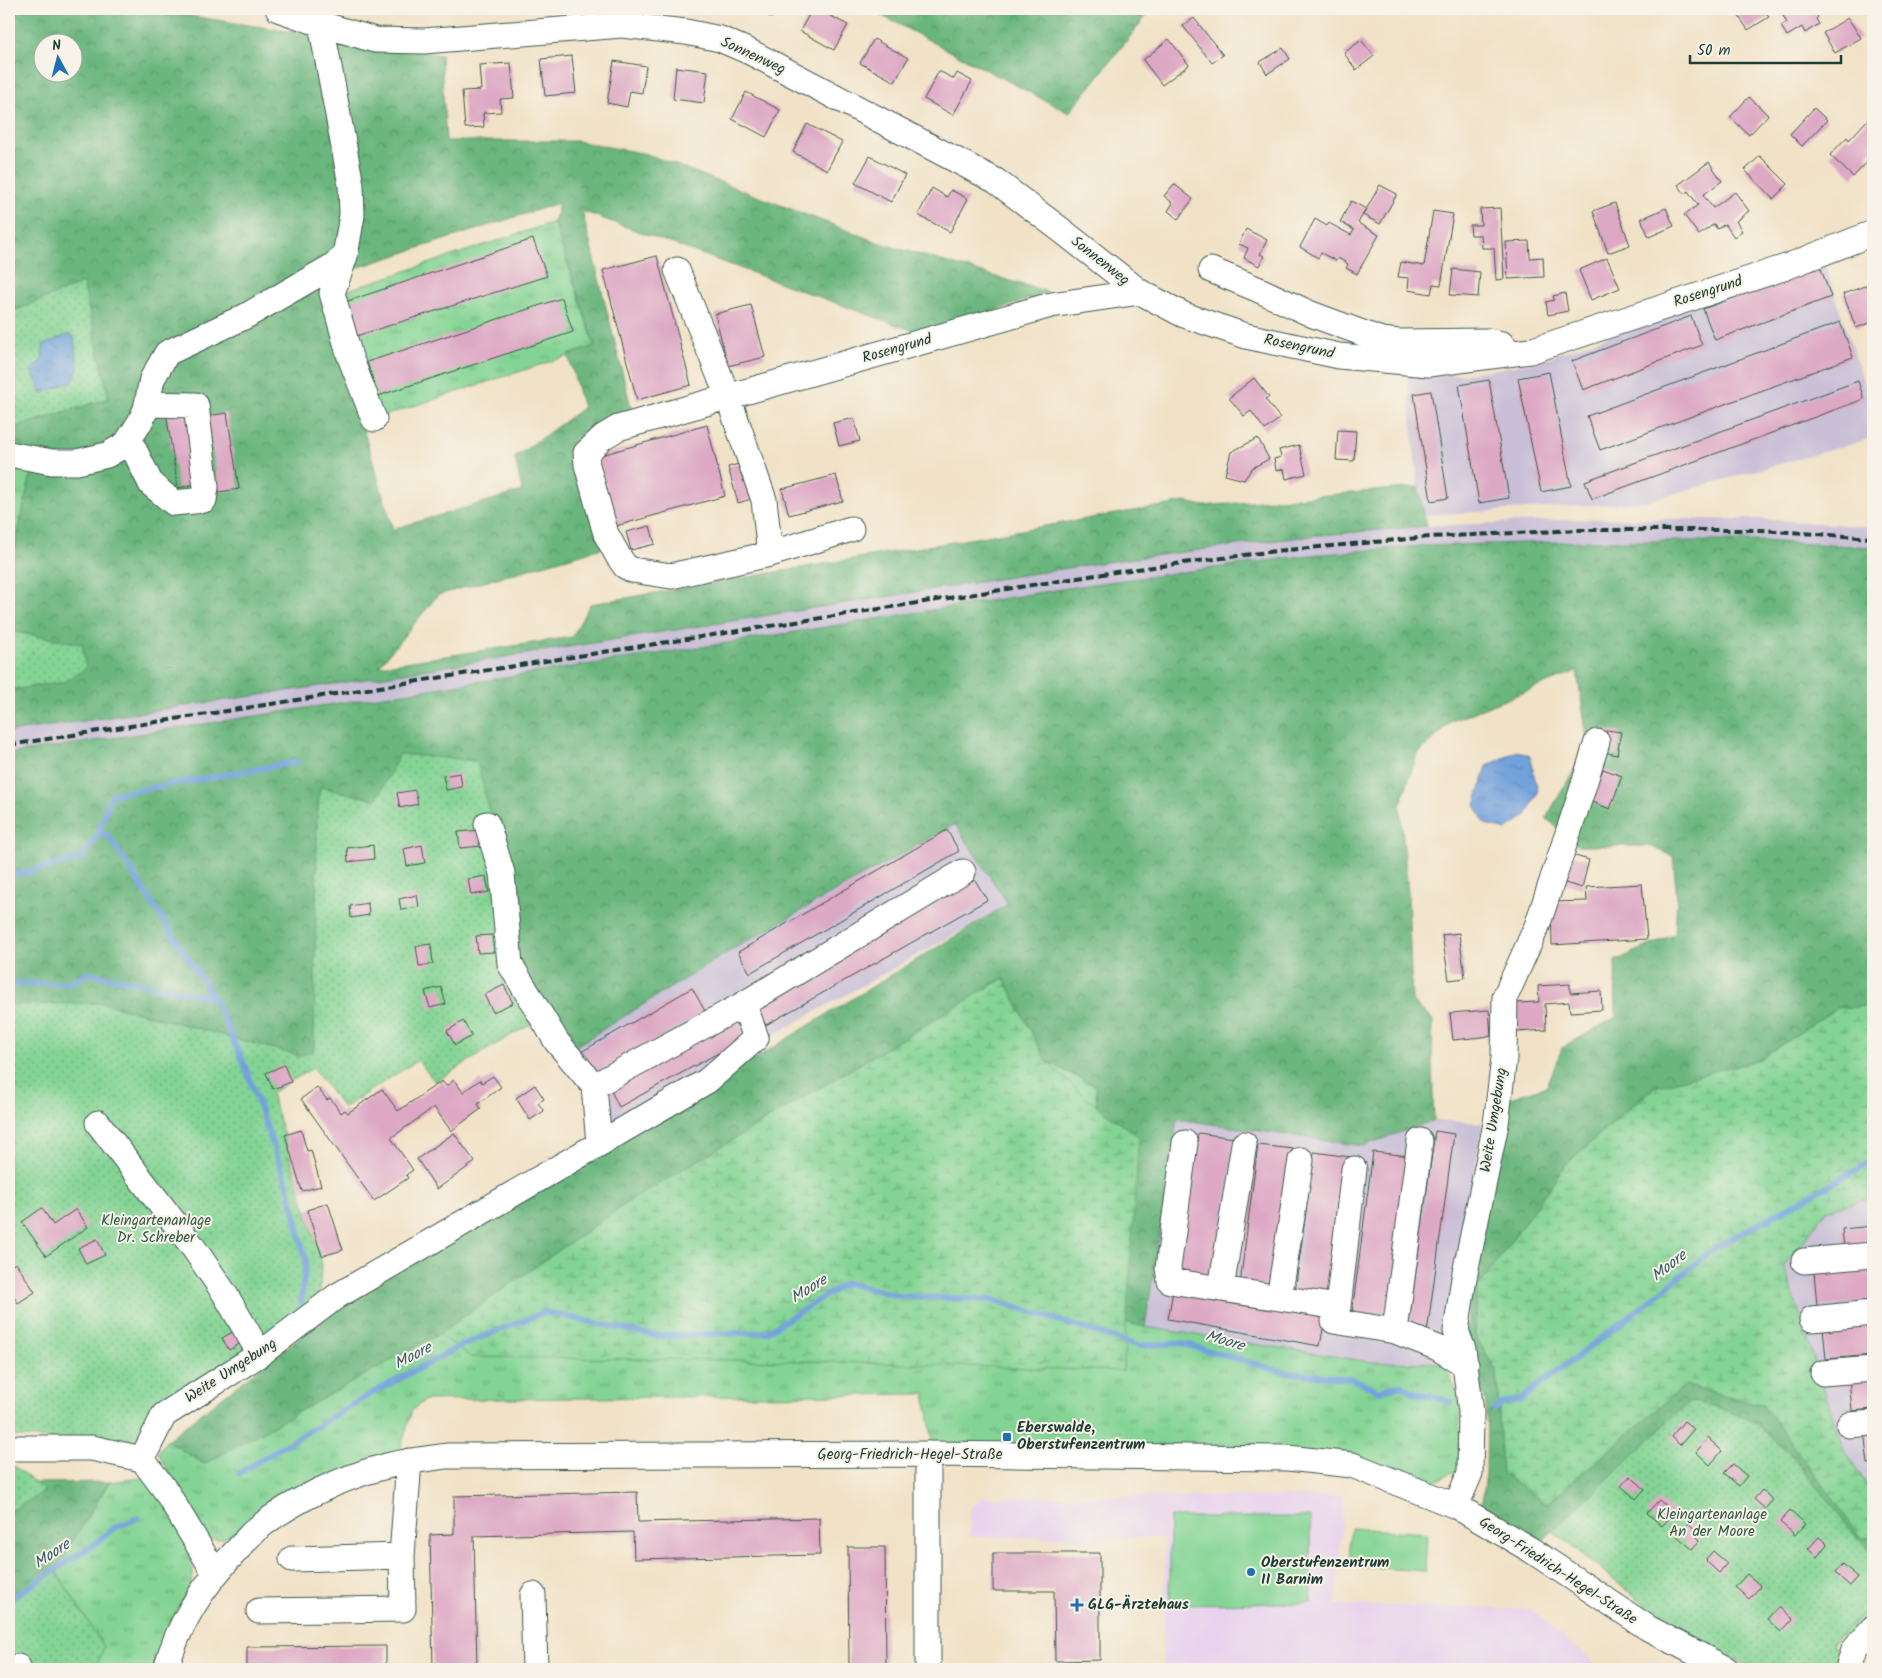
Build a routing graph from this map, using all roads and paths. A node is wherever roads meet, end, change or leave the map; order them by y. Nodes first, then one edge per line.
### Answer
1 (278, 9) edge
2 (321, 24) junction
3 (1873, 233) edge
4 (345, 256) junction
5 (677, 270) dead end
6 (1211, 270) dead end
7 (1140, 292) junction
8 (1511, 354) junction
9 (728, 396) junction
10 (147, 404) junction
11 (374, 419) dead end
12 (129, 439) junction
13 (9, 454) edge
14 (851, 530) dead end
15 (770, 554) junction
16 (1597, 742) dead end
17 (487, 824) dead end
18 (964, 872) dead end
19 (744, 1004) junction
20 (594, 1086) junction
21 (98, 1123) dead end
22 (1420, 1141) dead end
23 (1185, 1143) dead end
24 (599, 1144) junction
25 (1244, 1144) dead end
26 (1301, 1160) dead end
27 (1354, 1169) dead end
28 (1873, 1255) edge
29 (1804, 1261) dead end
30 (1221, 1289) junction
31 (1279, 1298) junction
32 (1338, 1307) junction
33 (1873, 1313) edge
34 (1812, 1319) dead end
35 (1395, 1331) junction
36 (260, 1354) junction
37 (1466, 1365) junction
38 (1873, 1369) edge
39 (1823, 1373) dead end
40 (9, 1448) edge
41 (928, 1454) junction
42 (142, 1459) junction
43 (409, 1461) junction
44 (1456, 1506) junction
45 (402, 1556) junction
46 (292, 1559) dead end
47 (215, 1573) junction
48 (533, 1595) dead end
49 (258, 1611) dead end
50 (1873, 1629) edge
51 (166, 1669) edge
52 (535, 1669) edge
53 (928, 1669) edge
54 (1726, 1669) edge
55 (1848, 1669) edge

1 - 2 street, Sonnenweg
2 - 4 street
2 - 7 street, Sonnenweg
3 - 8 street, Rosengrund
4 - 10 street
4 - 11 street
5 - 9 street
6 - 8 street
7 - 8 street, Rosengrund
7 - 9 street, Rosengrund
9 - 15 street
9 - 15 street, Rosengrund
10 - 12 street
10 - 12 street
12 - 13 street
14 - 15 street
16 - 37 street, Weite Umgebung
17 - 20 street
18 - 19 street
19 - 20 street
19 - 24 street, Weite Umgebung
20 - 24 street
21 - 36 street
22 - 35 street
23 - 30 street
24 - 36 street, Weite Umgebung
25 - 30 street
26 - 31 street
27 - 32 street
28 - 29 street
30 - 31 street
31 - 32 street
32 - 35 street
33 - 34 street
35 - 37 street
36 - 42 street, Weite Umgebung
37 - 44 street, Weite Umgebung
38 - 39 street
40 - 42 street
41 - 43 street, Georg-Friedrich-Hegel-Straße
41 - 44 street, Georg-Friedrich-Hegel-Straße
41 - 53 street
42 - 47 street
43 - 45 street
43 - 47 street, Georg-Friedrich-Hegel-Straße
44 - 54 street, Georg-Friedrich-Hegel-Straße
45 - 46 street
45 - 49 street
47 - 51 street, Georg-Friedrich-Hegel-Straße
48 - 52 street
50 - 55 street

